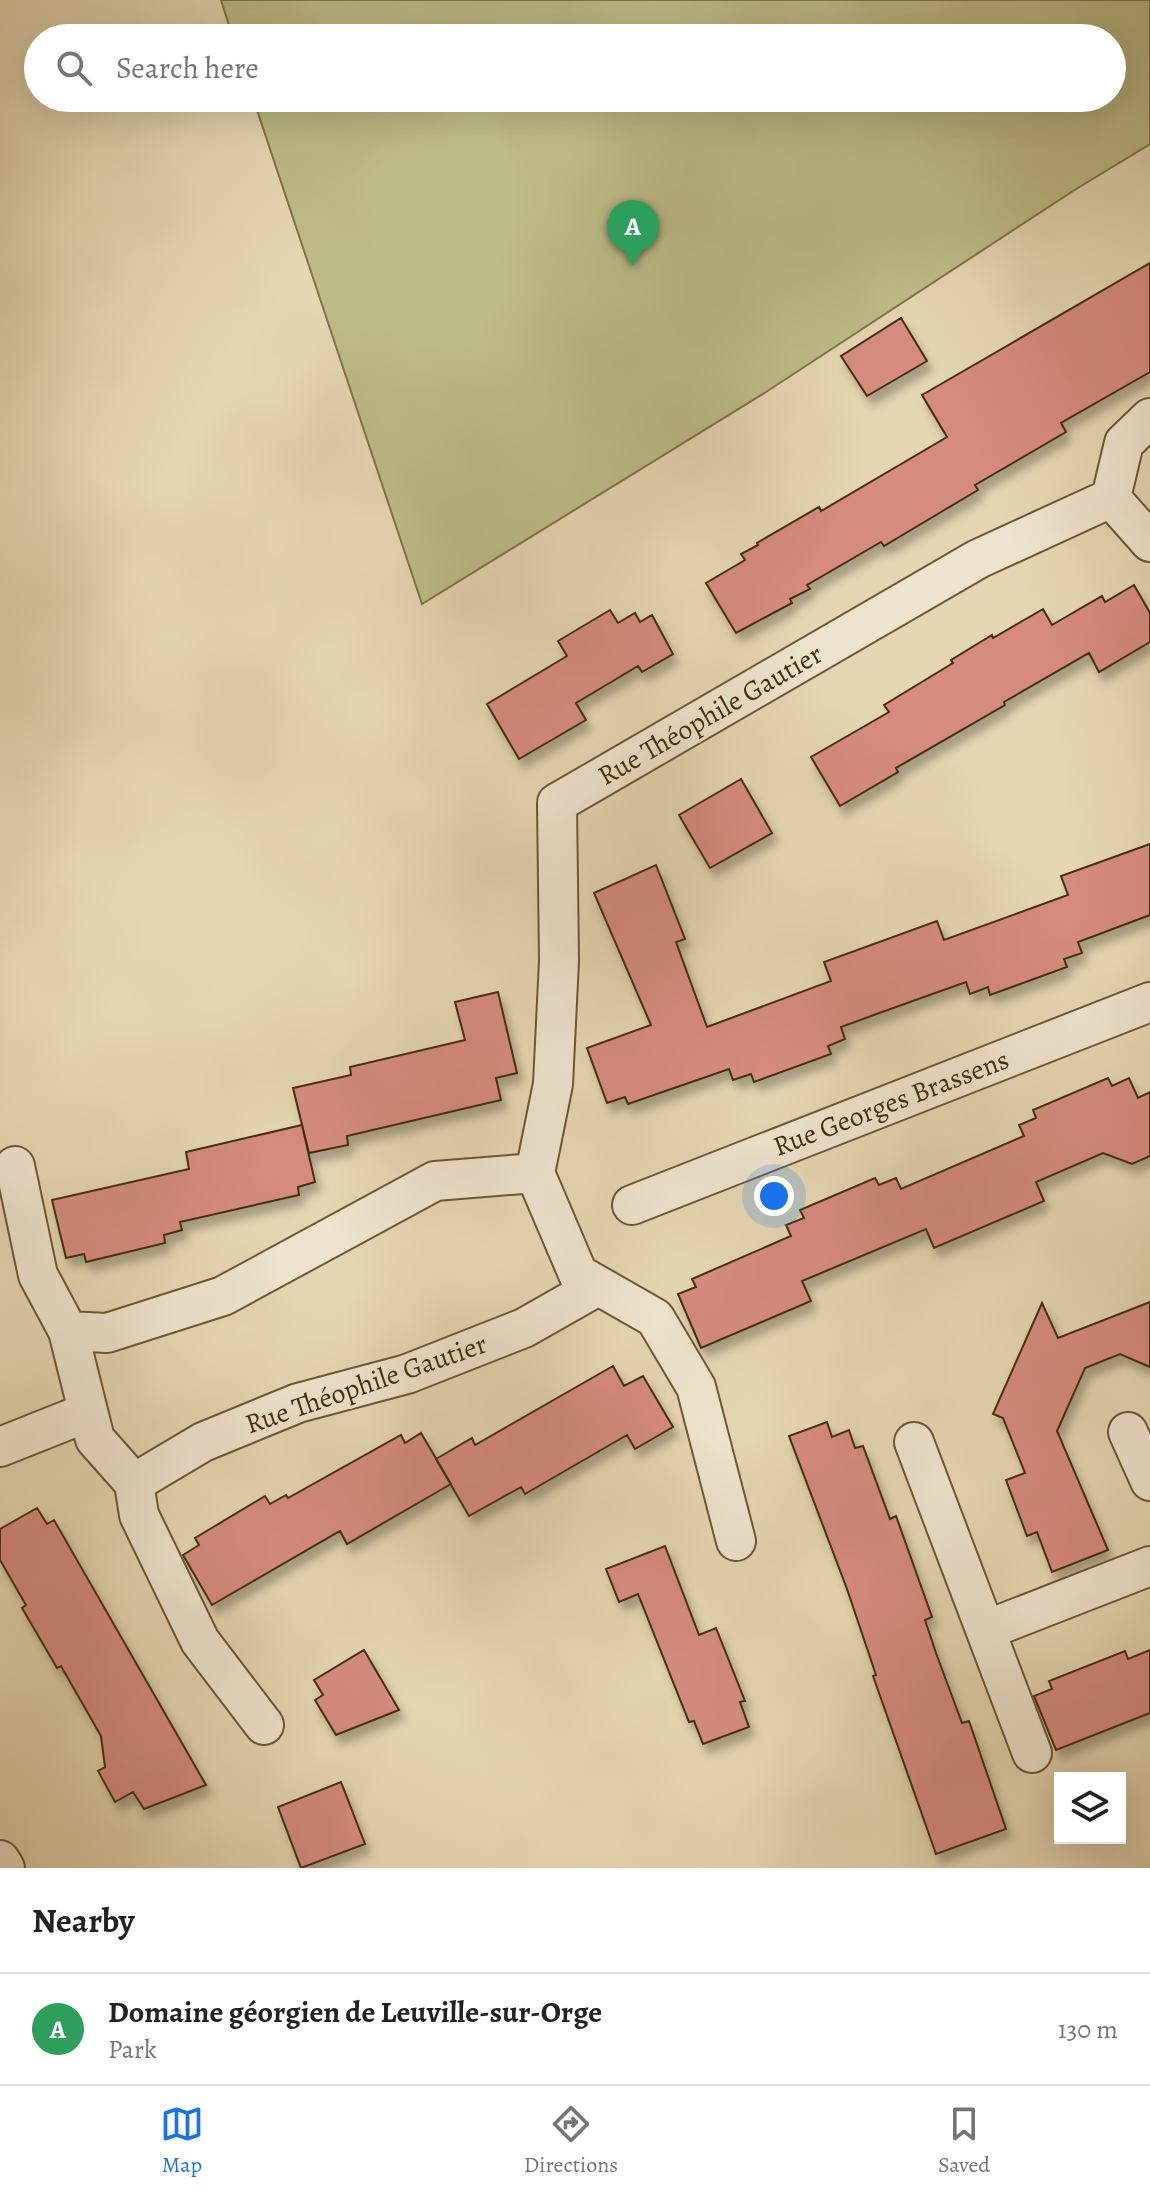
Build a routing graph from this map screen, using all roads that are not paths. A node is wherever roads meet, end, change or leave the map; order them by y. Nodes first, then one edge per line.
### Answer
1 (1150, 418) edge
2 (1111, 498) junction
3 (1150, 542) edge
4 (1150, 1002) edge
5 (15, 1166) dead end
6 (535, 1173) junction
7 (632, 1205) dead end
8 (598, 1286) junction
9 (68, 1331) junction
10 (88, 1412) junction
11 (1128, 1432) dead end
12 (914, 1442) dead end
13 (0, 1447) edge
14 (1150, 1481) edge
15 (134, 1483) junction
16 (736, 1541) dead end
17 (1150, 1566) edge
18 (986, 1630) junction
19 (264, 1725) dead end
20 (1032, 1753) dead end
21 (0, 1860) edge
22 (5, 1868) edge

1 - 2 street
2 - 3 street
2 - 6 street, Rue Théophile Gautier
4 - 7 street, Rue Georges Brassens
5 - 9 street
6 - 8 street
6 - 9 street
8 - 15 street, Rue Théophile Gautier
8 - 16 street
9 - 10 street
10 - 13 street
10 - 15 street
11 - 14 street
12 - 18 street
15 - 19 street
17 - 18 street
18 - 20 street
21 - 22 street

